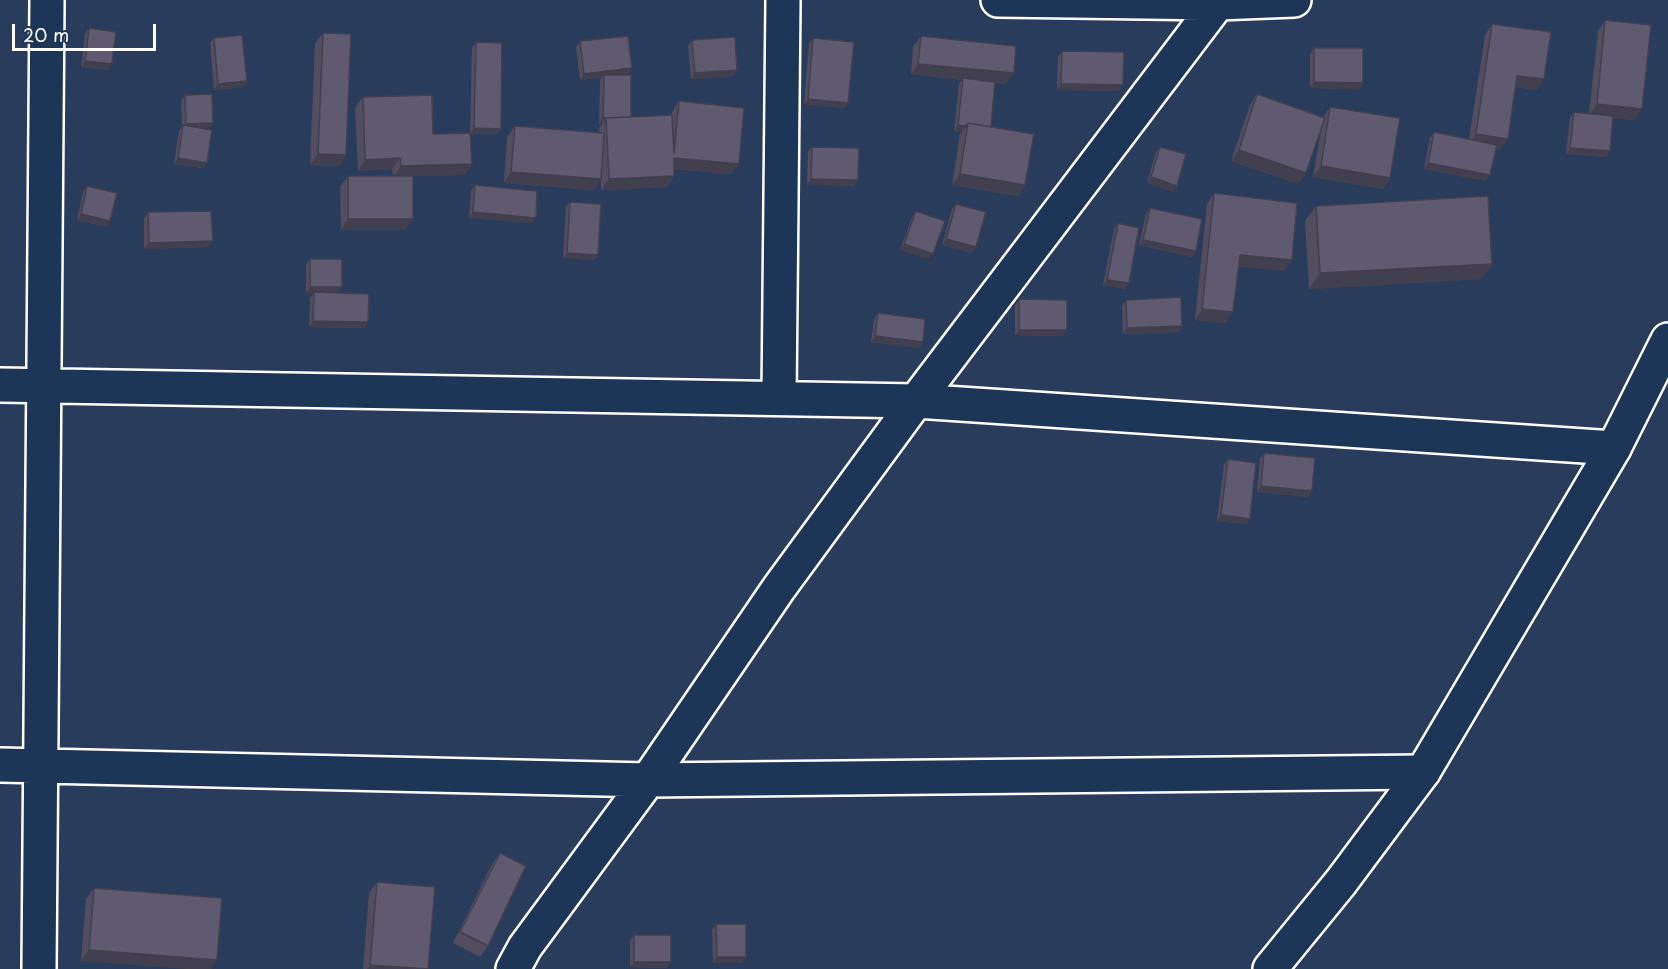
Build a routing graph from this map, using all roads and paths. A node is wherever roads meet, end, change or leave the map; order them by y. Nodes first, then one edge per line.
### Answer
1 (47, 0) edge
2 (783, 0) edge
3 (998, 0) edge
4 (1294, 0) edge
5 (1219, 1) edge
6 (1668, 341) edge
7 (0, 385) edge
8 (43, 387) junction
9 (779, 398) junction
10 (916, 401) junction
11 (1614, 448) junction
12 (0, 765) edge
13 (40, 766) junction
14 (1423, 772) junction
15 (648, 780) junction
16 (39, 969) edge
17 (513, 969) edge
18 (1270, 969) edge

1 - 8 street
2 - 9 street
3 - 5 street
4 - 5 street
5 - 10 street
6 - 11 street
7 - 8 street
8 - 9 street
8 - 13 street
9 - 10 street
10 - 11 street
10 - 15 street
11 - 14 street
12 - 13 street
13 - 15 street
13 - 16 street
14 - 15 street
14 - 18 street
15 - 17 street

